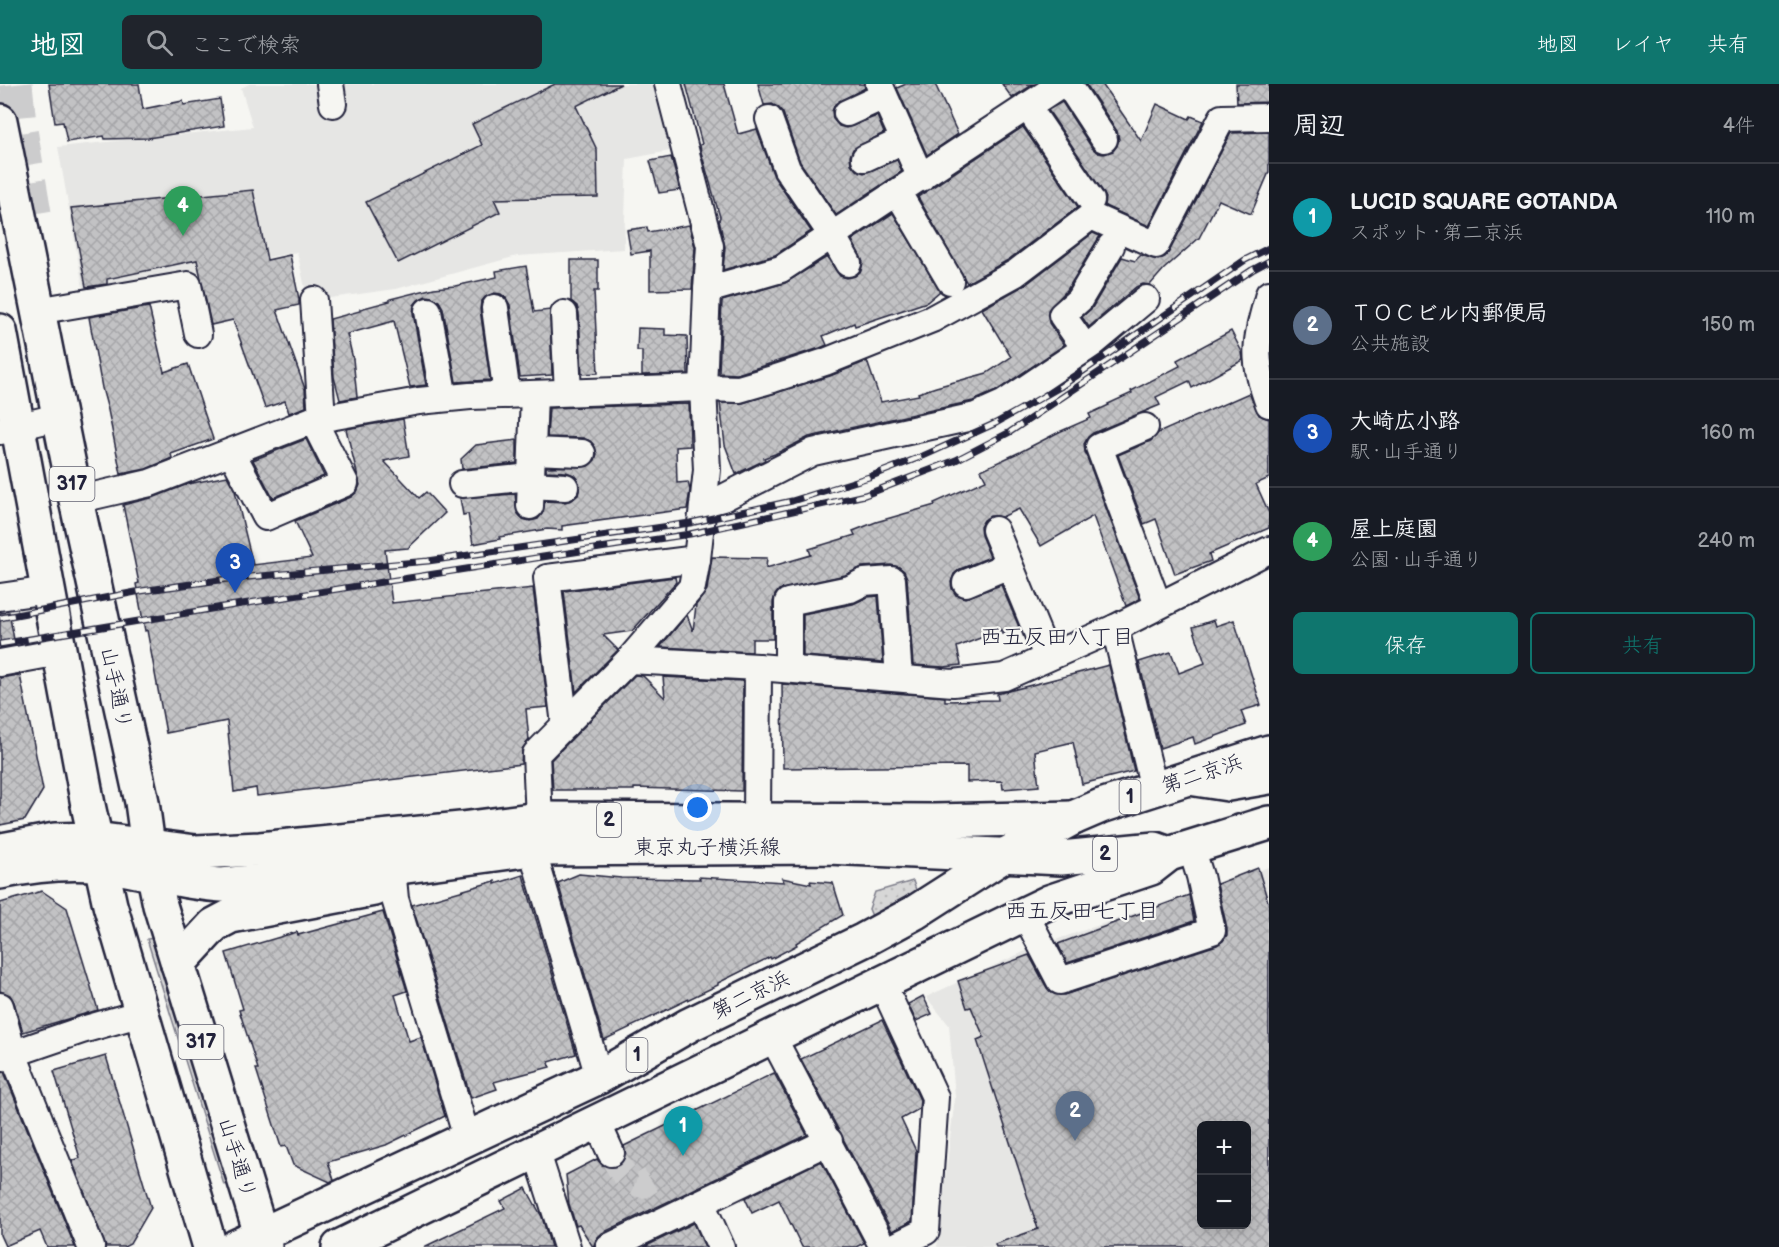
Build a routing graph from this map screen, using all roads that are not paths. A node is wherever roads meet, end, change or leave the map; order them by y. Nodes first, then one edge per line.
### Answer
1 (668, 84) edge
2 (1061, 84) edge
3 (1068, 84) edge
4 (881, 90) edge
5 (1027, 106) junction
6 (847, 113) dead end
7 (1269, 117) edge
8 (769, 119) dead end
9 (0, 121) edge
10 (1104, 139) dead end
11 (904, 140) junction
12 (865, 158) dead end
13 (921, 178) junction
14 (898, 193) junction
15 (1091, 200) dead end
16 (832, 235) junction
17 (1111, 246) dead end
18 (848, 263) dead end
19 (950, 281) dead end
20 (707, 290) junction
21 (1269, 294) edge
22 (1146, 299) dead end
23 (315, 300) dead end
24 (495, 308) dead end
25 (37, 311) junction
26 (428, 311) dead end
27 (564, 314) dead end
28 (0, 331) edge
29 (198, 334) dead end
30 (1085, 348) junction
31 (1264, 375) edge
32 (703, 388) junction
33 (568, 392) junction
34 (534, 394) junction
35 (507, 395) junction
36 (444, 398) junction
37 (1269, 404) edge
38 (58, 417) junction
39 (317, 419) junction
40 (1145, 427) dead end
41 (9, 428) edge
42 (532, 451) junction
43 (232, 453) junction
44 (582, 453) dead end
45 (462, 484) dead end
46 (565, 487) dead end
47 (531, 489) junction
48 (76, 500) junction
49 (704, 503) junction
50 (995, 531) dead end
51 (1269, 550) edge
52 (697, 559) junction
53 (1009, 565) junction
54 (966, 583) dead end
55 (48, 590) junction
56 (0, 597) edge
57 (1158, 605) junction
58 (1115, 628) junction
59 (60, 652) junction
60 (1047, 656) junction
61 (628, 660) junction
62 (0, 663) edge
63 (758, 667) junction
64 (788, 669) junction
65 (899, 678) junction
66 (565, 725) junction
67 (1269, 752) edge
68 (1269, 777) edge
69 (1189, 778) junction
70 (1154, 789) junction
71 (1072, 818) junction
72 (757, 820) junction
73 (1269, 823) edge
74 (536, 834) junction
75 (0, 850) edge
76 (1180, 850) junction
77 (909, 851) junction
78 (99, 852) junction
79 (1003, 856) junction
80 (151, 861) junction
81 (392, 868) junction
82 (0, 872) edge
83 (1025, 914) junction
84 (864, 940) junction
85 (178, 964) junction
86 (882, 983) junction
87 (0, 1006) edge
88 (142, 1013) junction
89 (772, 1036) junction
90 (7, 1056) edge
91 (599, 1077) junction
92 (597, 1122) junction
93 (467, 1138) junction
94 (829, 1141) junction
95 (536, 1150) junction
96 (611, 1153) tunnel mouth
97 (701, 1203) junction
98 (254, 1243) edge
99 (91, 1247) edge
100 (210, 1247) edge
101 (339, 1247) edge
102 (567, 1247) edge
103 (609, 1247) edge
104 (721, 1247) edge
105 (883, 1247) edge
106 (894, 1247) edge

1 - 20 street
2 - 5 street
3 - 10 street
4 - 6 street
4 - 11 street
5 - 13 street
5 - 15 street
7 - 32 street
8 - 16 street
9 - 25 main road, 山手通り / 317
11 - 12 street
11 - 13 street
13 - 14 street
14 - 16 street
14 - 19 street
16 - 18 street
16 - 20 street
17 - 30 street
20 - 32 street
21 - 31 street
22 - 30 street
23 - 39 street
24 - 35 street
25 - 29 street
25 - 38 main road, 山手通り / 317
26 - 36 street
27 - 33 street
28 - 41 main road, 317
30 - 49 street
31 - 37 street
32 - 33 street
32 - 49 street
33 - 34 street
34 - 35 street
34 - 42 street
35 - 36 street
36 - 39 street
38 - 41 street
38 - 48 main road, 山手通り / 317
39 - 43 street
39 - 43 street
40 - 57 street
41 - 55 main road, 317
42 - 44 street
42 - 47 street
43 - 48 street
45 - 47 street
46 - 47 street
48 - 80 main road, 山手通り / 317
49 - 52 street
50 - 53 street
51 - 57 street
52 - 61 street
52 - 66 street
53 - 54 street
53 - 60 street
55 - 56 street
55 - 59 main road, 317
57 - 58 street
58 - 60 street
58 - 70 street
59 - 62 street
59 - 78 main road, 317
60 - 65 street
61 - 63 street
61 - 66 street
63 - 64 street
63 - 72 street
64 - 65 street
64 - 65 street
66 - 74 street
67 - 69 main road, 第二京浜 / 1
68 - 69 main road
69 - 70 main road, 第二京浜 / 1
70 - 71 main road, 第二京浜 / 1
71 - 72 main road, 東京丸子横浜線 / 2
71 - 79 main road, 第二京浜 / 1
72 - 74 main road, 東京丸子横浜線 / 2
73 - 76 main road, 1
74 - 77 main road, 東京丸子横浜線 / 2
74 - 80 main road, 東京丸子横浜線 / 2
74 - 81 main road, 東京丸子横浜線 / 2
74 - 91 street
75 - 78 main road
76 - 79 main road, 東京丸子横浜線 / 2
76 - 83 main road, 1
76 - 83 street
77 - 79 main road, 東京丸子横浜線 / 2
77 - 84 main road
78 - 80 main road, 東京丸子横浜線 / 2
78 - 82 main road
78 - 88 main road, 317
79 - 84 main road, 第二京浜 / 1
80 - 81 main road, 東京丸子横浜線 / 2
80 - 85 main road, 山手通り / 317
81 - 85 main road
81 - 93 street
83 - 86 main road, 1
84 - 91 main road, 第二京浜 / 1
85 - 98 main road, 山手通り / 317
86 - 89 main road, 1
86 - 106 street
87 - 90 street
88 - 90 street
88 - 100 main road, 317
89 - 92 main road, 1
89 - 94 street
90 - 99 street
91 - 93 main road, 第二京浜 / 1
92 - 95 main road, 1
92 - 96 street
93 - 98 main road, 第二京浜 / 1
94 - 97 street
94 - 105 street
95 - 101 main road, 1
95 - 102 street
97 - 103 street
97 - 104 street

